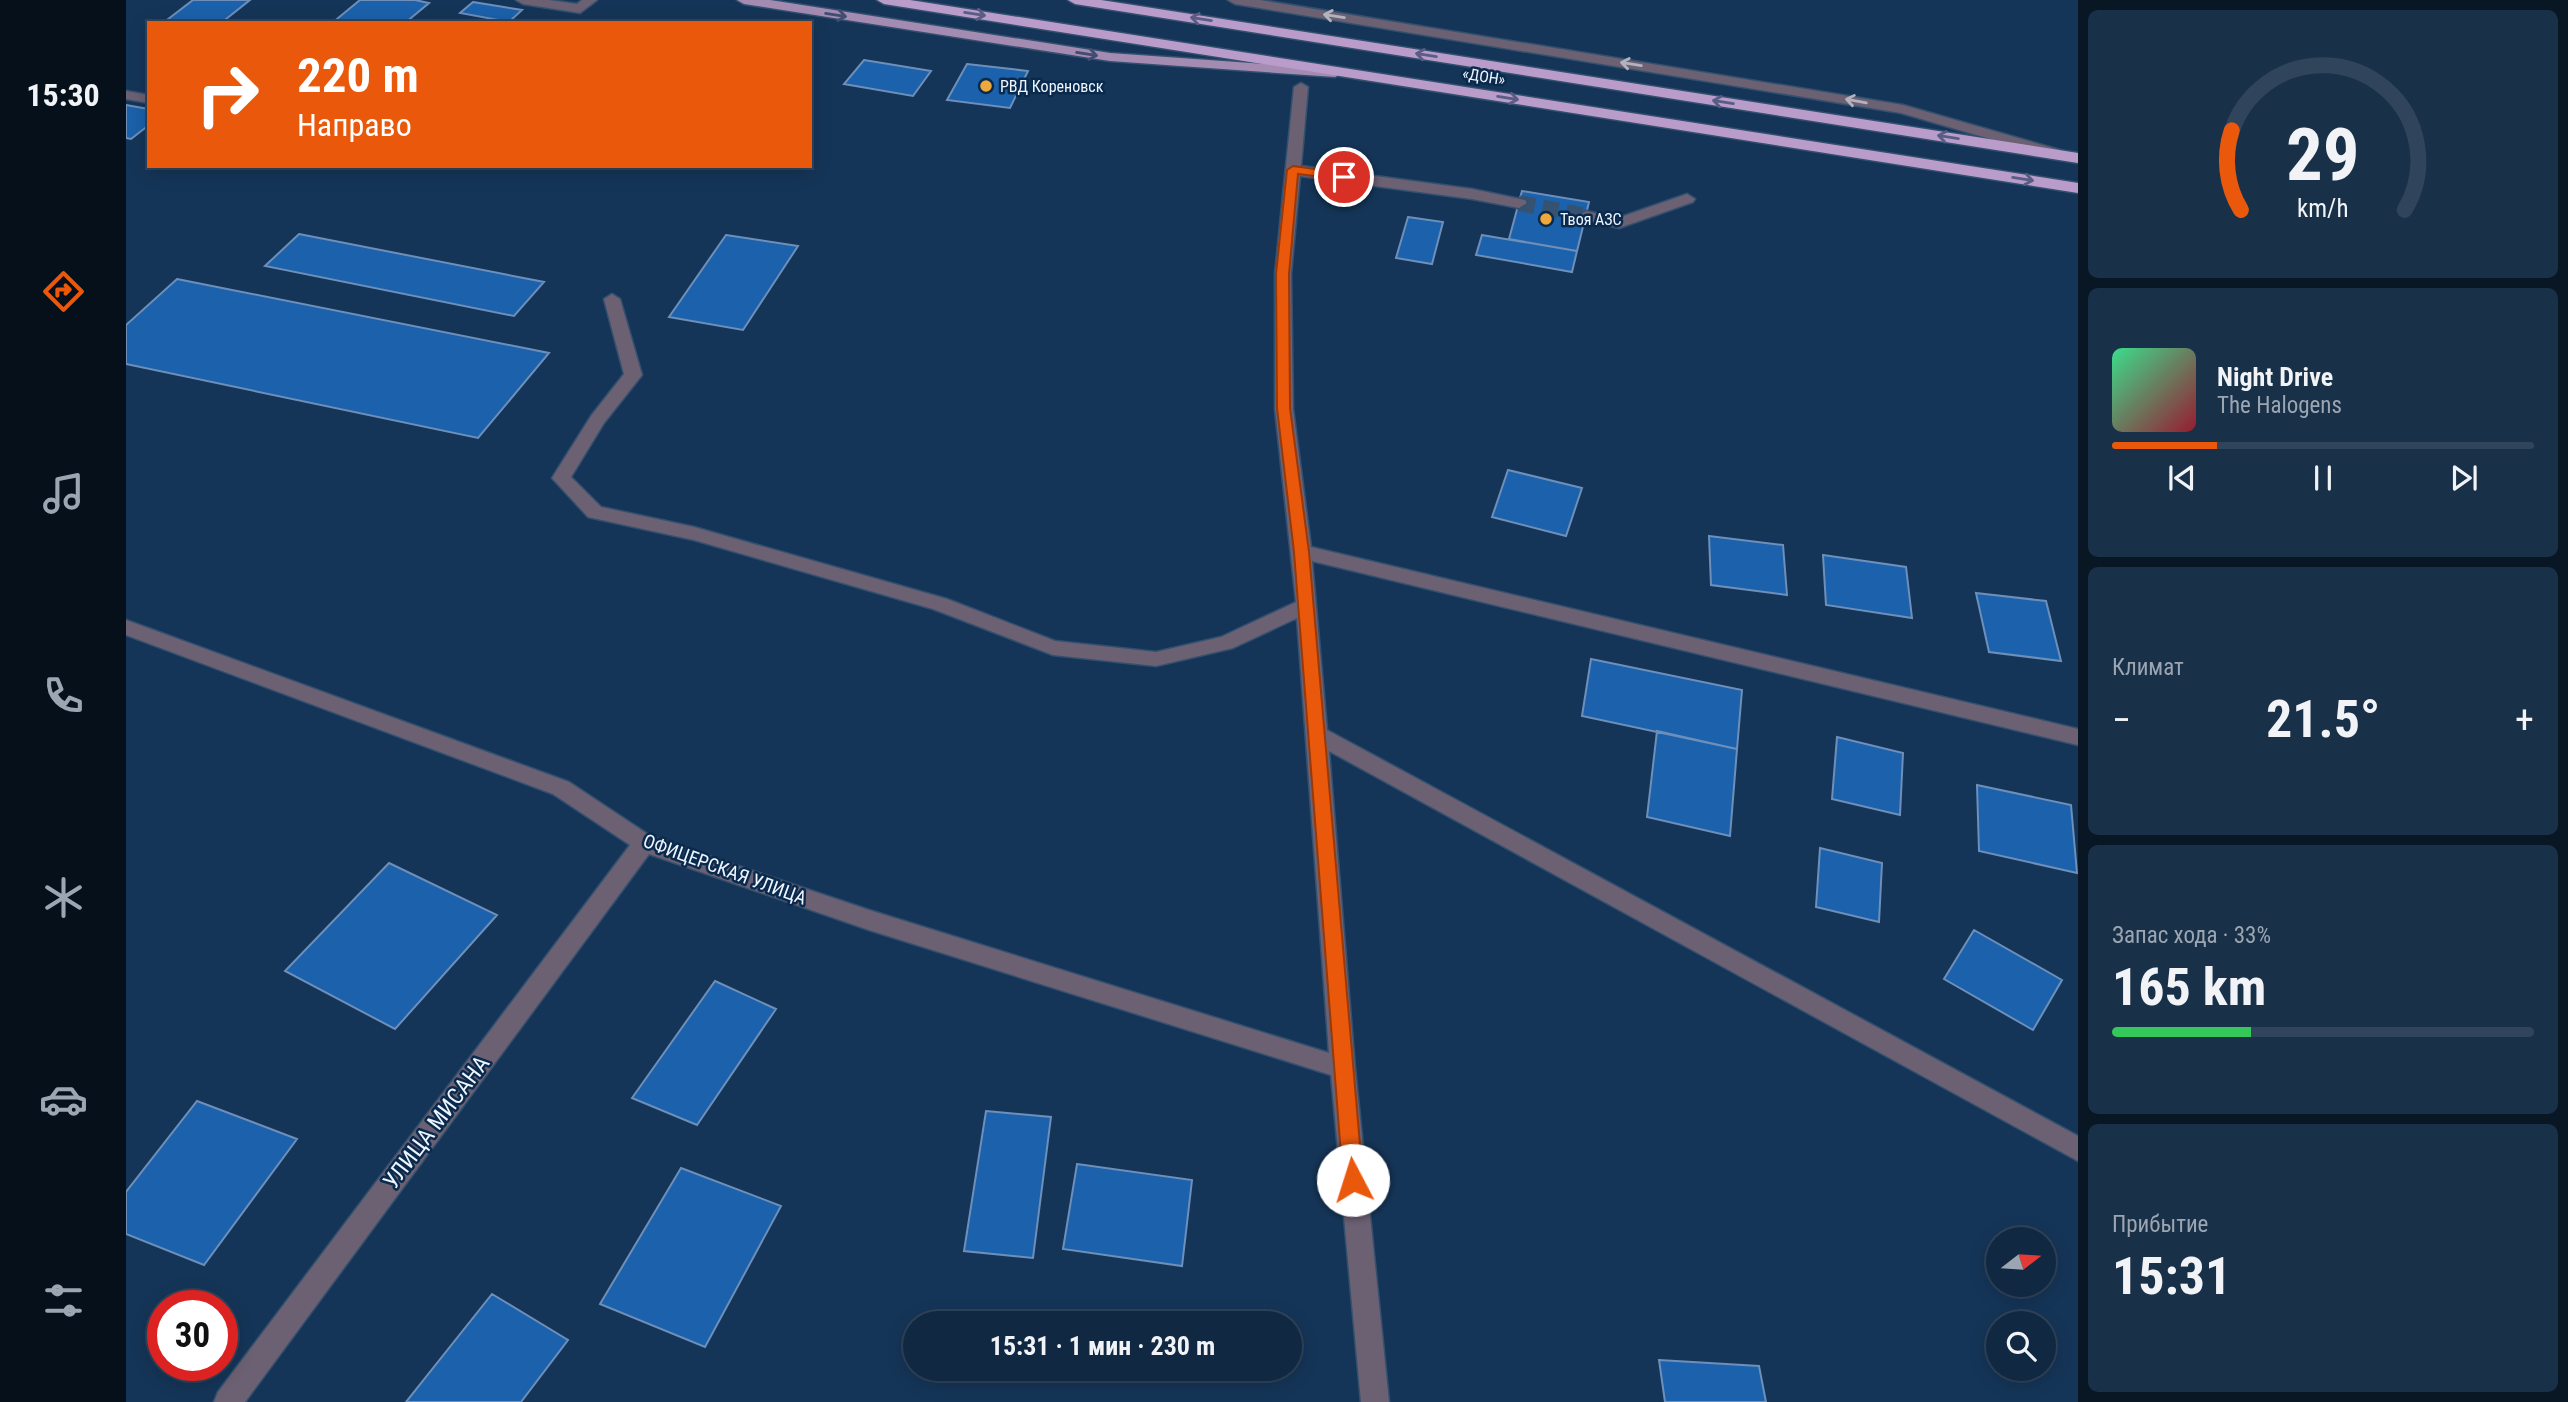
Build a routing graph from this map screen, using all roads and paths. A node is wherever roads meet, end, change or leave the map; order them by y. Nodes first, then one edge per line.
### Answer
1 (523, 0) edge
2 (590, 0) edge
3 (744, 0) edge
4 (884, 0) edge
5 (1075, 0) edge
6 (1235, 0) edge
7 (1264, 0) edge
8 (1279, 6) junction
9 (1368, 75) junction
10 (1301, 87) dead end
11 (126, 94) edge
12 (147, 99) edge
13 (2071, 157) edge
14 (1293, 170) junction
15 (2078, 188) edge
16 (1687, 199) dead end
17 (1519, 203) tunnel mouth
18 (1586, 216) tunnel mouth
19 (612, 299) dead end
20 (1302, 552) junction
21 (1306, 606) junction
22 (126, 627) edge
23 (1316, 734) junction
24 (2078, 737) edge
25 (644, 843) junction
26 (1343, 1068) junction
27 (2078, 1149) edge
28 (228, 1402) edge
29 (1375, 1402) edge

1 - 2 street
3 -> 9 main road
4 -> 9 highway, «ДОН»
13 -> 5 highway, «ДОН»
6 - 8 street
7 - 8 street
13 -> 8 street
9 -> 15 highway, «ДОН»
10 - 14 street
11 - 12 street
14 - 17 street
14 - 20 street
16 - 18 street
19 - 21 street
20 - 21 street
20 - 24 street
21 - 23 street
22 - 25 street, ОФИЦЕРСКАЯ УЛИЦА
23 - 26 street
23 - 27 street
25 - 26 street, ОФИЦЕРСКАЯ УЛИЦА
25 - 28 street, УЛИЦА МИСАНА
26 - 29 street

